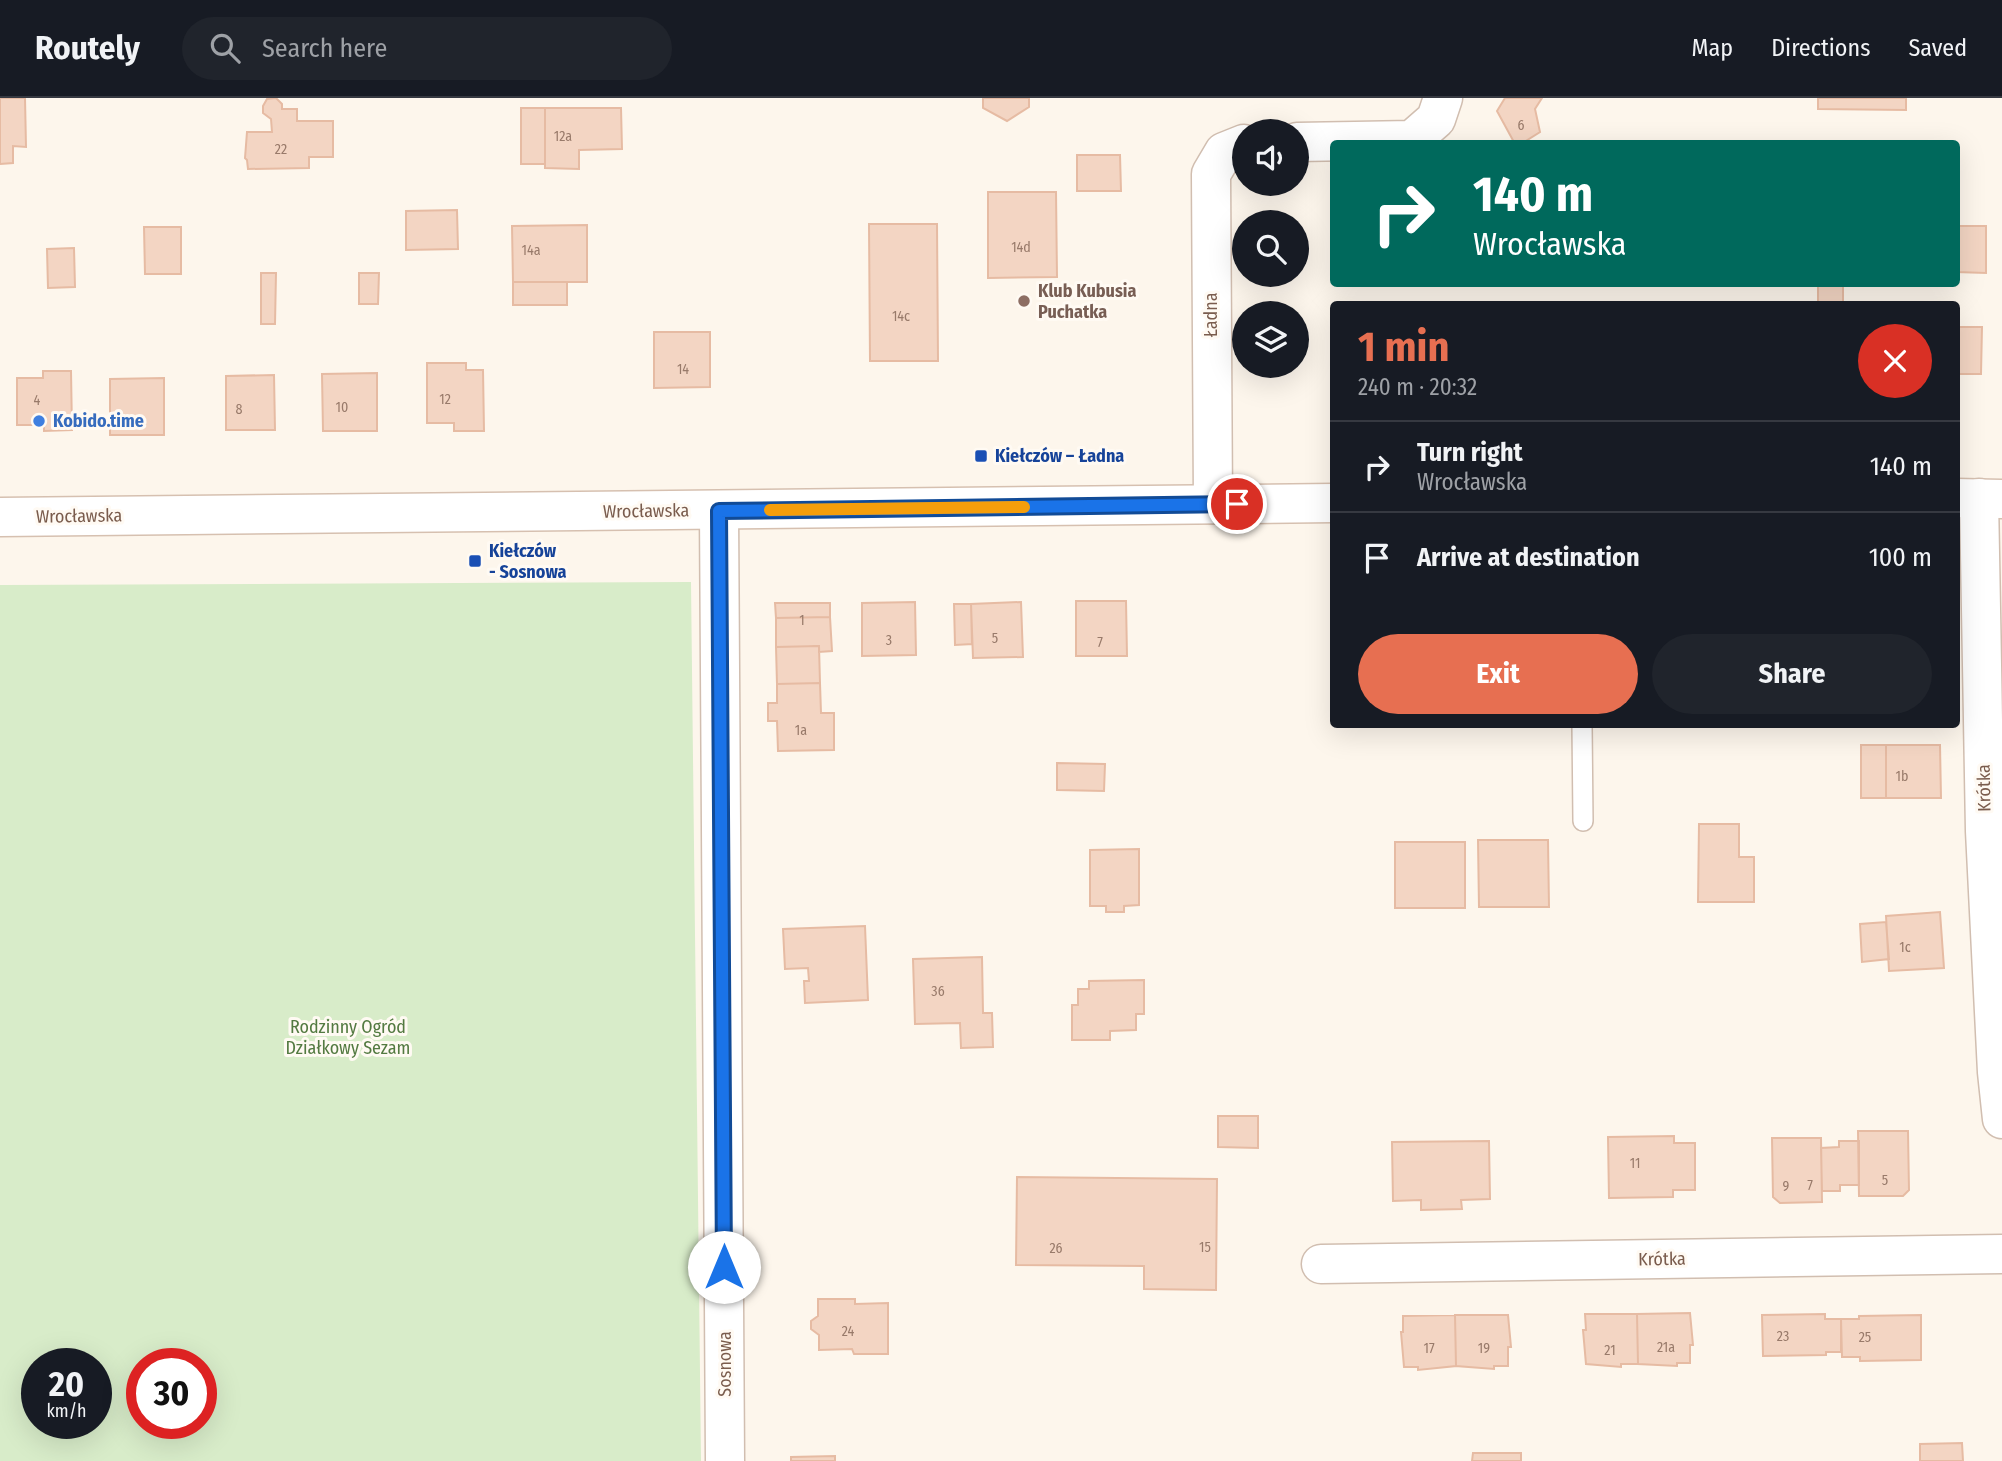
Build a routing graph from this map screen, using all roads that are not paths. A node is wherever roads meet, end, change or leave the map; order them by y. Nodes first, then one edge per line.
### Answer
1 (1443, 98) edge
2 (1413, 140) edge
3 (1309, 142) edge
4 (1330, 142) edge
5 (1232, 149) edge
6 (1979, 499) edge
7 (1330, 503) edge
8 (1213, 504) junction
9 (719, 511) junction
10 (0, 517) edge
11 (1582, 728) edge
12 (1583, 821) dead end
13 (2002, 1119) edge
14 (2002, 1254) edge
15 (1321, 1264) dead end
16 (725, 1461) edge

1 - 2 street
3 - 4 street
5 - 8 street, Ładna
6 - 13 street, Krótka
7 - 8 street, Wrocławska
8 - 9 street, Wrocławska
9 - 10 street, Wrocławska
9 - 16 street, Sosnowa
11 - 12 lane
14 - 15 street, Krótka

